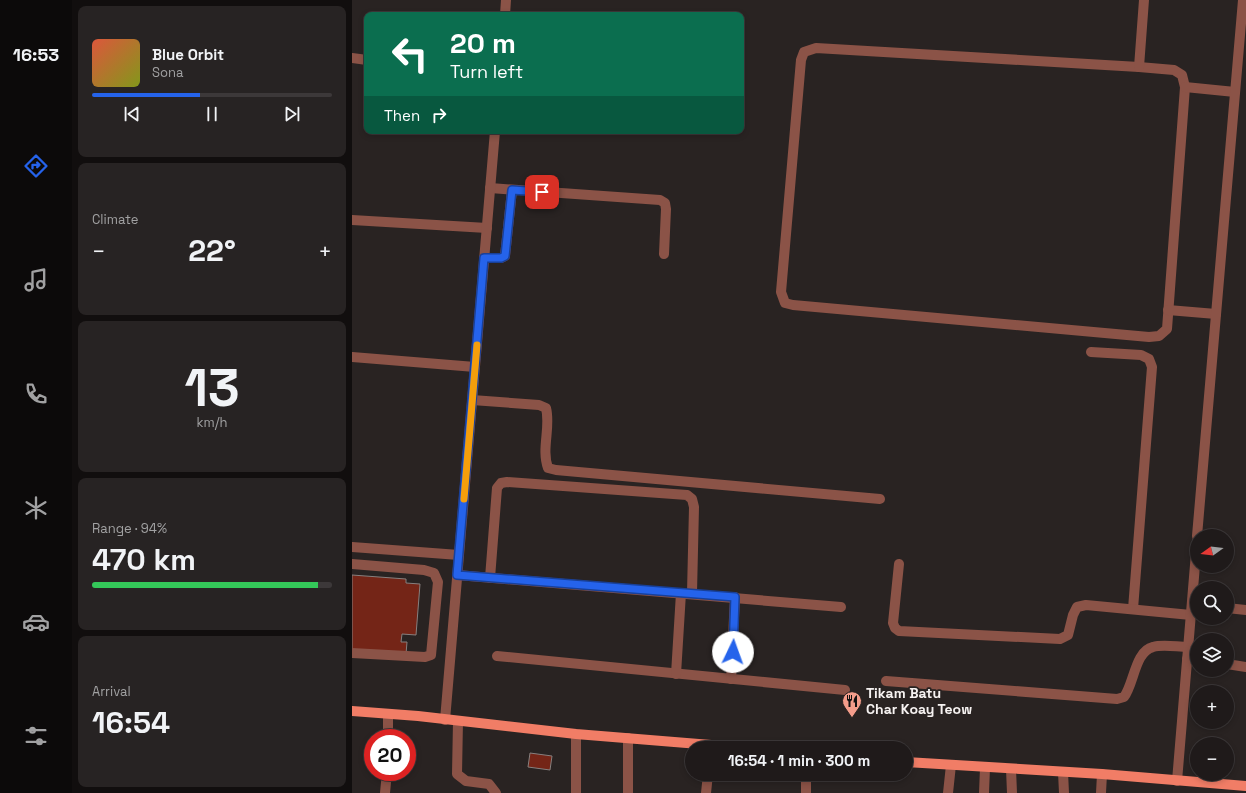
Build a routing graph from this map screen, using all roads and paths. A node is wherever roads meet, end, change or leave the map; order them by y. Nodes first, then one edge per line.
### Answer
1 (506, 0) edge
2 (1144, 0) edge
3 (1243, 0) edge
4 (505, 12) edge
5 (352, 58) edge
6 (364, 60) edge
7 (1138, 67) junction
8 (1185, 87) junction
9 (1235, 92) junction
10 (495, 134) edge
11 (490, 188) junction
12 (512, 190) junction
13 (352, 220) edge
14 (487, 228) junction
15 (664, 254) dead end
16 (484, 258) junction
17 (1168, 310) junction
18 (1216, 314) junction
19 (1091, 352) dead end
20 (352, 357) edge
21 (475, 367) junction
22 (472, 400) junction
23 (880, 499) dead end
24 (1198, 529) edge
25 (352, 547) edge
26 (459, 555) junction
27 (352, 564) edge
28 (899, 564) dead end
29 (457, 575) junction
30 (490, 578) junction
31 (681, 593) junction
32 (692, 593) junction
33 (735, 597) junction
34 (841, 606) dead end
35 (1190, 608) edge
36 (1133, 609) junction
37 (1234, 609) edge
38 (1246, 610) edge
39 (1191, 625) edge
40 (1188, 647) junction
41 (352, 653) edge
42 (1190, 654) edge
43 (497, 656) dead end
44 (1234, 665) edge
45 (1246, 667) edge
46 (676, 674) junction
47 (1190, 676) edge
48 (731, 679) junction
49 (886, 681) dead end
50 (844, 690) dead end
51 (352, 711) edge
52 (388, 714) junction
53 (445, 720) junction
54 (458, 722) junction
55 (388, 729) edge
56 (576, 734) junction
57 (628, 738) junction
58 (685, 744) edge
59 (913, 762) edge
60 (951, 765) junction
61 (985, 768) junction
62 (1011, 769) junction
63 (1063, 772) junction
64 (1102, 774) junction
65 (1177, 780) junction
66 (386, 781) edge
67 (707, 781) edge
68 (806, 781) edge
69 (1246, 786) edge
70 (385, 793) edge
71 (496, 793) edge
72 (576, 793) edge
73 (628, 793) edge
74 (706, 793) edge
75 (806, 793) edge
76 (948, 793) edge
77 (984, 793) edge
78 (1012, 793) edge
79 (1064, 793) edge
80 (1101, 793) edge

1 - 4 street
2 - 7 street
3 - 9 street
5 - 6 street
7 - 8 street
7 - 17 street
8 - 9 street
8 - 17 street
9 - 18 street
10 - 11 street
11 - 12 street
11 - 14 street
12 - 15 street
12 - 16 street
13 - 14 street
14 - 16 street
16 - 21 street
17 - 18 street
18 - 24 street
19 - 36 street
20 - 21 street
21 - 22 street
22 - 23 street
22 - 26 street
25 - 26 street
26 - 29 street
27 - 41 street
28 - 36 street
29 - 30 street
29 - 53 street
30 - 31 street
30 - 32 street
31 - 32 street
31 - 46 street
32 - 33 street
33 - 34 street
33 - 48 street
35 - 36 street
37 - 38 street
39 - 40 street
40 - 42 street
40 - 49 street
43 - 46 street
44 - 45 street
46 - 48 street
47 - 65 street
48 - 50 street
51 - 52 main road
52 - 53 main road
52 - 55 street
53 - 54 main road
54 - 56 main road
54 - 71 street
56 - 57 main road
56 - 72 street
57 - 58 main road
57 - 73 street
59 - 60 main road
60 - 61 main road
60 - 76 street
61 - 62 main road
61 - 77 street
62 - 63 main road
62 - 78 street
63 - 64 main road
63 - 79 street
64 - 65 main road
64 - 80 street
65 - 69 main road
66 - 70 street
67 - 74 street
68 - 75 street

